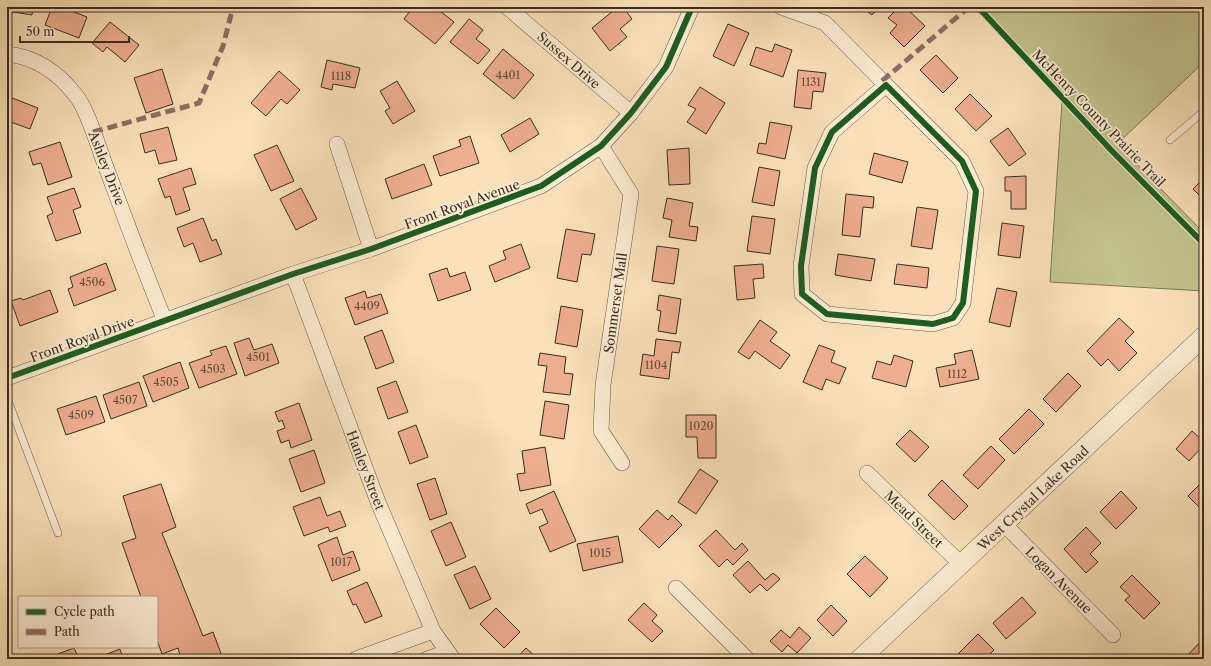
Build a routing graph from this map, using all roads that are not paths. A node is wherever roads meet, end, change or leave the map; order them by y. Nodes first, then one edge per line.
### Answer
1 (507, 7) edge
2 (692, 7) edge
3 (781, 7) edge
4 (7, 54) edge
5 (886, 85) junction
6 (1204, 111) edge
7 (631, 113) junction
8 (1170, 140) dead end
9 (337, 144) dead end
10 (602, 146) junction
11 (371, 249) junction
12 (293, 274) junction
13 (165, 321) junction
14 (1204, 336) edge
15 (7, 378) edge
16 (7, 398) edge
17 (622, 463) dead end
18 (867, 473) dead end
19 (1005, 525) junction
20 (58, 532) dead end
21 (962, 564) junction
22 (676, 588) dead end
23 (433, 632) junction
24 (1113, 635) dead end
25 (450, 655) edge
26 (356, 659) edge
27 (427, 659) edge
28 (747, 659) edge
29 (860, 659) edge

1 - 7 street, Sussex Drive
2 - 7 street, Front Royal Avenue
3 - 5 street
4 - 13 street, Ashley Drive
5 - 5 street
6 - 8 lane
7 - 10 street, Front Royal Avenue
9 - 11 street
10 - 11 street, Front Royal Avenue
10 - 17 street, Sommerset Mall
11 - 12 street, Front Royal Avenue
12 - 13 street, Front Royal Avenue
12 - 23 street, Hanley Street
13 - 15 street, Front Royal Drive
14 - 19 street, West Crystal Lake Road
16 - 20 lane
18 - 21 street, Mead Street
19 - 21 street, West Crystal Lake Road
19 - 24 street, Logan Avenue
21 - 29 street, West Crystal Lake Road
22 - 28 street
23 - 25 street, Hanley Street
23 - 26 street
25 - 27 street

